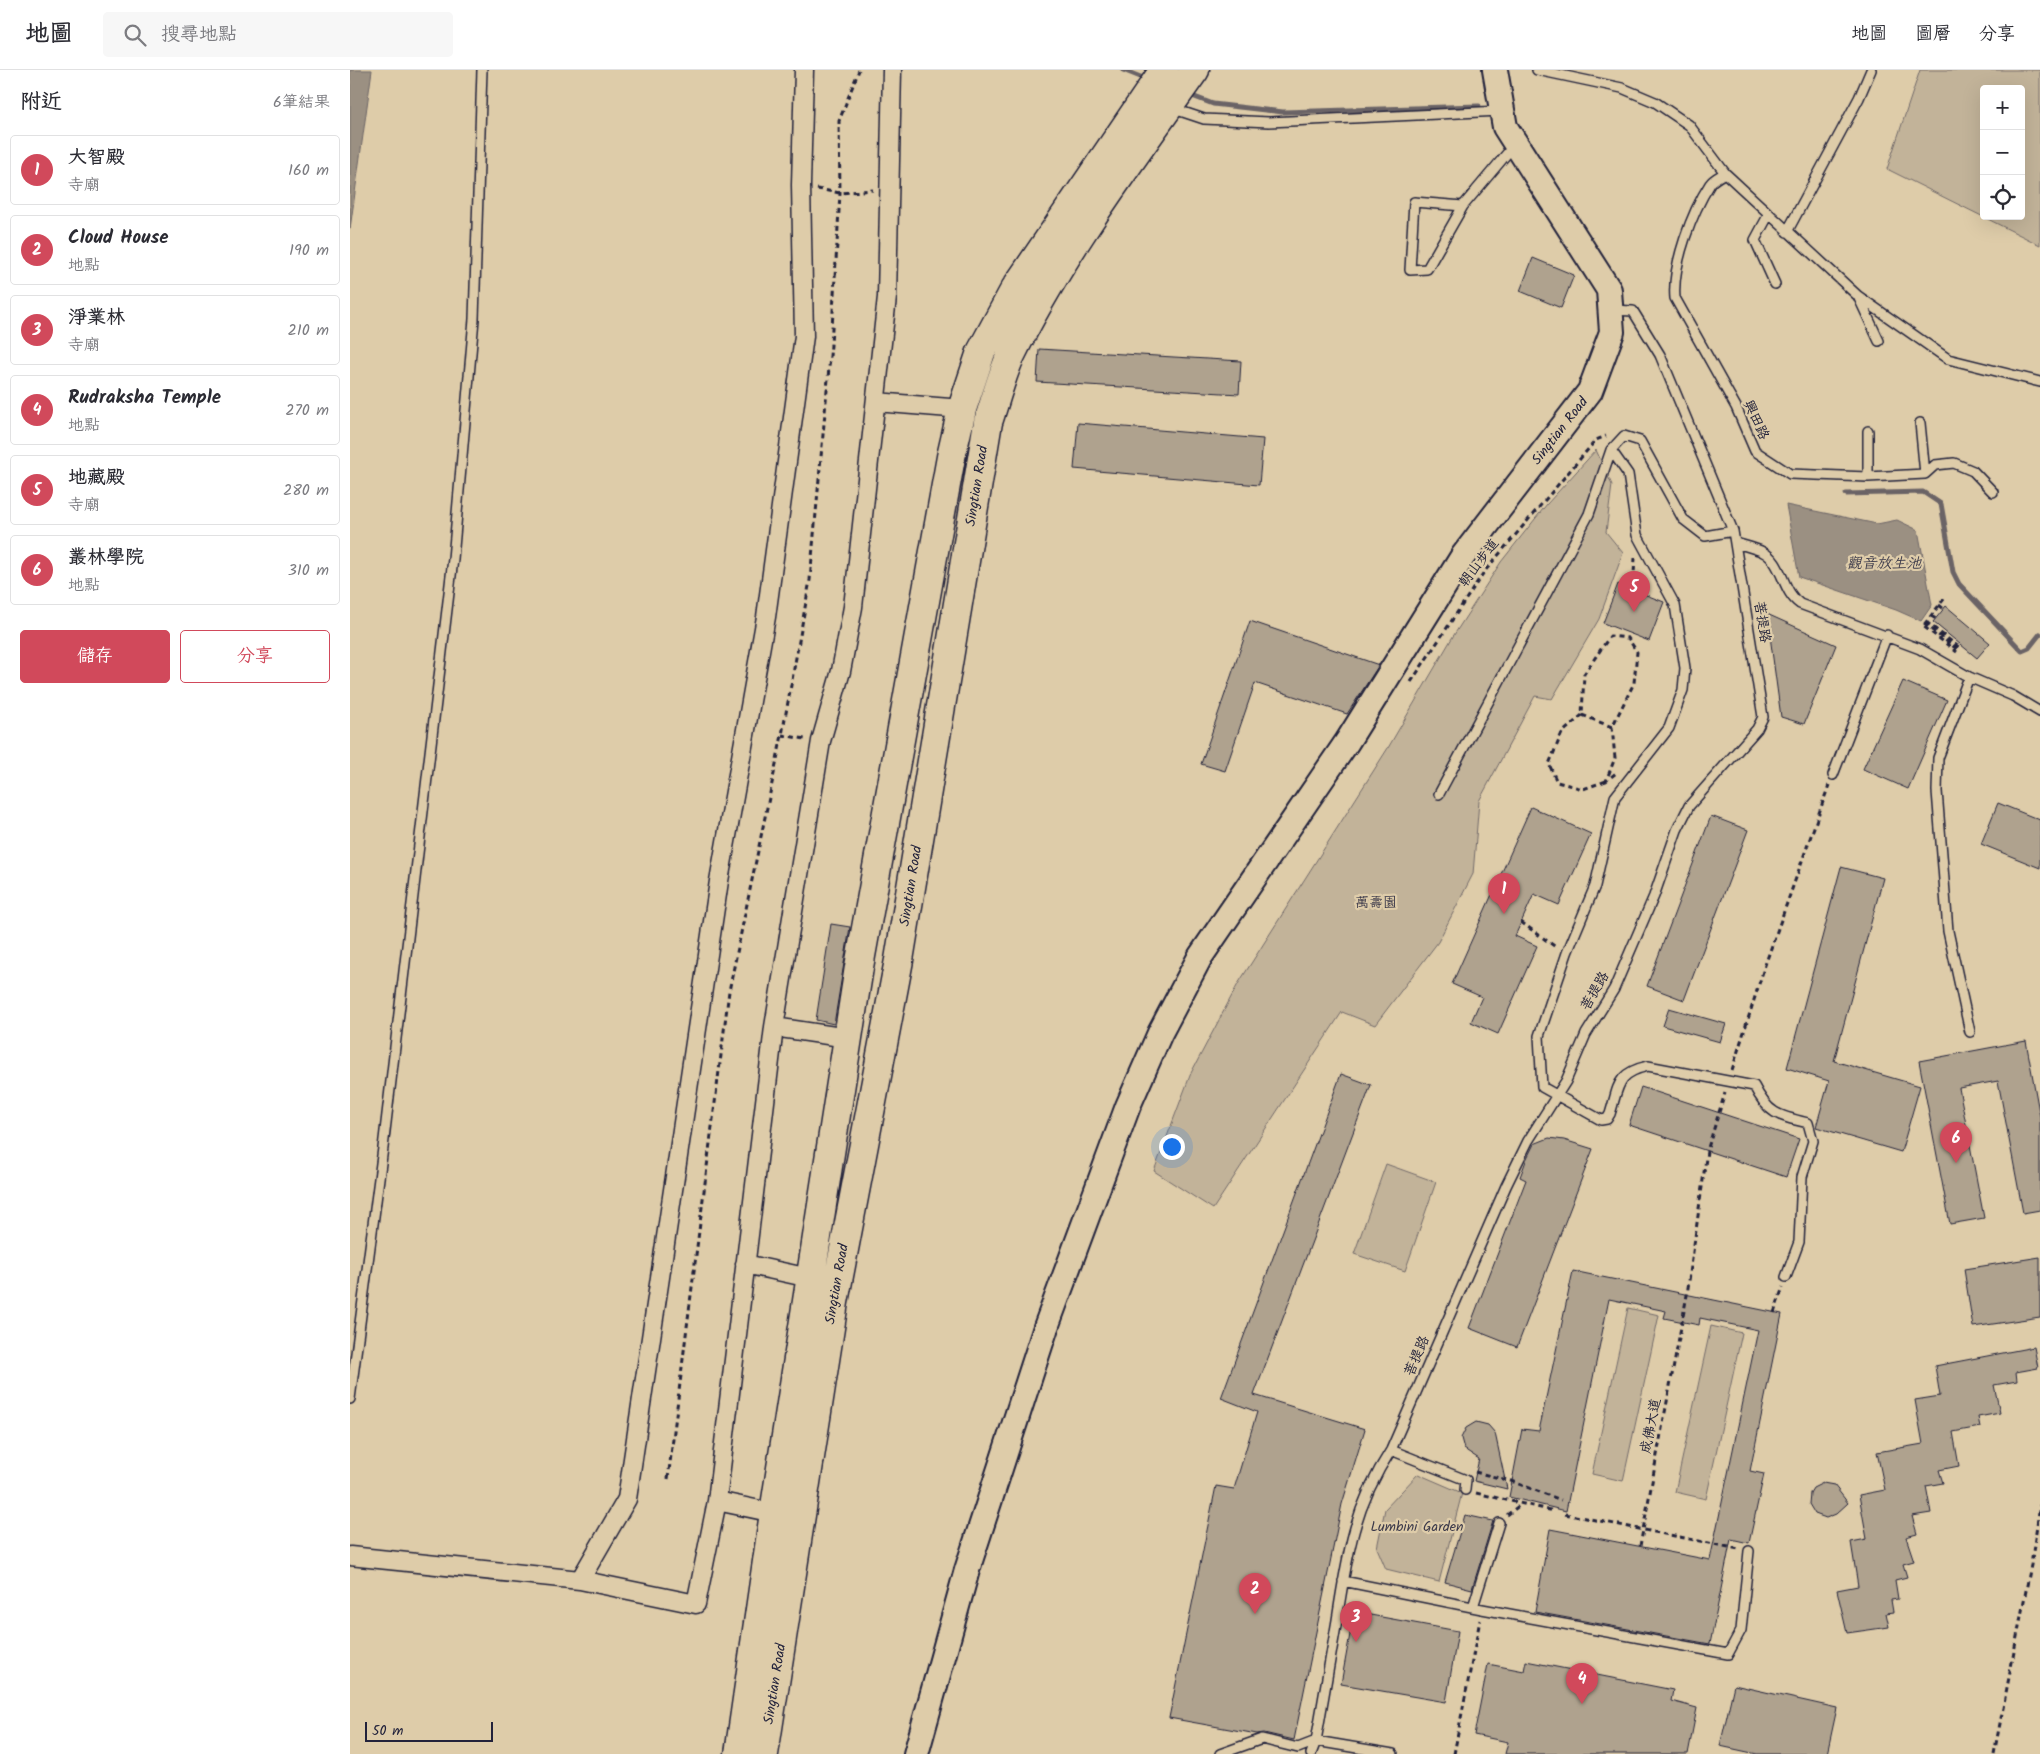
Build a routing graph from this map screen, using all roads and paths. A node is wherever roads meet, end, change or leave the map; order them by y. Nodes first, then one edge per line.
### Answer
1 (482, 70) edge
2 (804, 70) edge
3 (859, 70) edge
4 (892, 70) edge
5 (1164, 70) edge
6 (1195, 70) edge
7 (1495, 70) edge
8 (1537, 70) edge
9 (1871, 70) edge
10 (1169, 107) junction
11 (1502, 110) junction
12 (1515, 143) junction
13 (1725, 172) junction
14 (801, 185) junction
15 (890, 188) junction
16 (840, 193) junction
17 (1464, 206) junction
18 (1769, 214) junction
19 (1787, 232) junction
20 (1775, 284) dead end
21 (1858, 296) junction
22 (1610, 310) junction
23 (1880, 341) dead end
24 (2040, 382) edge
25 (876, 402) junction
26 (962, 409) junction
27 (1920, 423) dead end
28 (1868, 431) dead end
29 (1624, 436) junction
30 (1611, 450) junction
31 (1925, 474) junction
32 (1868, 477) junction
33 (1993, 492) dead end
34 (1733, 531) junction
35 (1636, 535) junction
36 (1736, 543) junction
37 (1633, 590) dead end
38 (1944, 599) dead end
39 (1939, 605) junction
40 (1944, 609) dead end
41 (1931, 616) junction
42 (1936, 619) dead end
43 (1887, 635) junction
44 (1958, 650) dead end
45 (1968, 677) junction
46 (1405, 690) dead end
47 (2040, 712) edge
48 (1582, 715) junction
49 (1612, 727) junction
50 (782, 735) junction
51 (821, 741) junction
52 (1618, 771) dead end
53 (1833, 775) joint
54 (1606, 781) junction
55 (1439, 794) dead end
56 (887, 811) junction
57 (923, 816) junction
58 (1521, 922) dead end
59 (1566, 953) junction
60 (774, 1027) junction
61 (1970, 1032) dead end
62 (848, 1038) junction
63 (842, 1076) junction
64 (876, 1079) junction
65 (1729, 1079) junction
66 (1558, 1094) junction
67 (745, 1264) junction
68 (1786, 1277) joint
69 (824, 1281) junction
70 (1774, 1313) dead end
71 (350, 1399) edge
72 (1391, 1450) junction
73 (1476, 1472) dead end
74 (668, 1479) dead end
75 (1465, 1490) joint
76 (1561, 1500) dead end
77 (717, 1501) junction
78 (2040, 1505) edge
79 (1554, 1511) dead end
80 (774, 1513) junction
81 (1565, 1514) dead end
82 (1499, 1523) dead end
83 (1642, 1529) junction
84 (1640, 1546) dead end
85 (1749, 1551) joint
86 (350, 1556) edge
87 (580, 1580) junction
88 (1343, 1581) junction
89 (1478, 1608) junction
90 (1316, 1741) junction
91 (1298, 1748) junction
92 (739, 1754) edge
93 (764, 1754) edge
94 (916, 1754) edge
95 (1220, 1754) edge
96 (1287, 1754) edge
97 (1311, 1754) edge
98 (1394, 1754) edge
99 (1454, 1754) edge
100 (1994, 1754) edge

1 - 71 lane
2 - 14 street
3 - 16 path
4 - 15 street
5 - 26 main road, Singtian Road
6 - 10 main road, Singtian Road
7 - 11 street, Singtian Road
8 - 13 lane
9 - 19 lane
10 - 11 lane
10 - 57 main road, Singtian Road
11 - 12 street, Singtian Road
12 - 17 lane
12 - 22 street, Singtian Road
13 - 18 lane
13 - 32 lane, 興田路
14 - 16 path
14 - 87 street
15 - 16 path
15 - 25 street
16 - 50 path
17 - 17 lane
18 - 19 lane
18 - 20 lane
19 - 21 lane
21 - 23 lane
21 - 24 lane
22 - 34 lane, 菩提路
22 - 94 street, Singtian Road
25 - 26 street
25 - 51 street
26 - 56 main road, Singtian Road
27 - 31 lane
28 - 32 lane
29 - 30 lane
29 - 34 lane
29 - 46 path, 朝山步道
30 - 35 lane
30 - 55 lane
31 - 32 lane, 興田路
31 - 33 lane, 興田路
34 - 36 lane, 菩提路
35 - 37 path
35 - 59 lane
36 - 43 lane
36 - 66 lane, 菩提路
38 - 39 path
39 - 40 path
39 - 41 path
41 - 42 path
41 - 44 path
43 - 45 lane
43 - 53 lane
45 - 47 lane
45 - 61 lane
48 - 49 path
48 - 49 path
48 - 54 path
49 - 54 path
50 - 51 path
50 - 74 path
51 - 60 street
52 - 54 path
53 - 65 path, 成佛大道
56 - 57 main road
56 - 62 main road, Singtian Road
57 - 64 main road, Singtian Road
58 - 59 path
59 - 66 lane
60 - 62 street
60 - 67 street
62 - 63 main road, Singtian Road
63 - 64 main road
63 - 69 main road, Singtian Road
64 - 69 main road, Singtian Road
65 - 66 lane
65 - 68 lane
65 - 83 path, 成佛大道
66 - 72 lane, 菩提路
67 - 69 street
67 - 77 street
68 - 70 path
69 - 80 main road, Singtian Road
69 - 93 main road, Singtian Road
72 - 75 lane
72 - 88 lane, 菩提路
73 - 76 path
75 - 79 path
77 - 80 street
77 - 87 street
78 - 100 path
80 - 92 main road, Singtian Road
81 - 83 path
82 - 89 lane
83 - 84 path, 成佛大道
83 - 85 path
85 - 89 lane
86 - 87 street
88 - 89 lane
88 - 90 lane, 菩提路
89 - 99 path
90 - 91 lane
90 - 97 lane, 菩提路
90 - 98 lane
91 - 95 lane
91 - 96 lane

